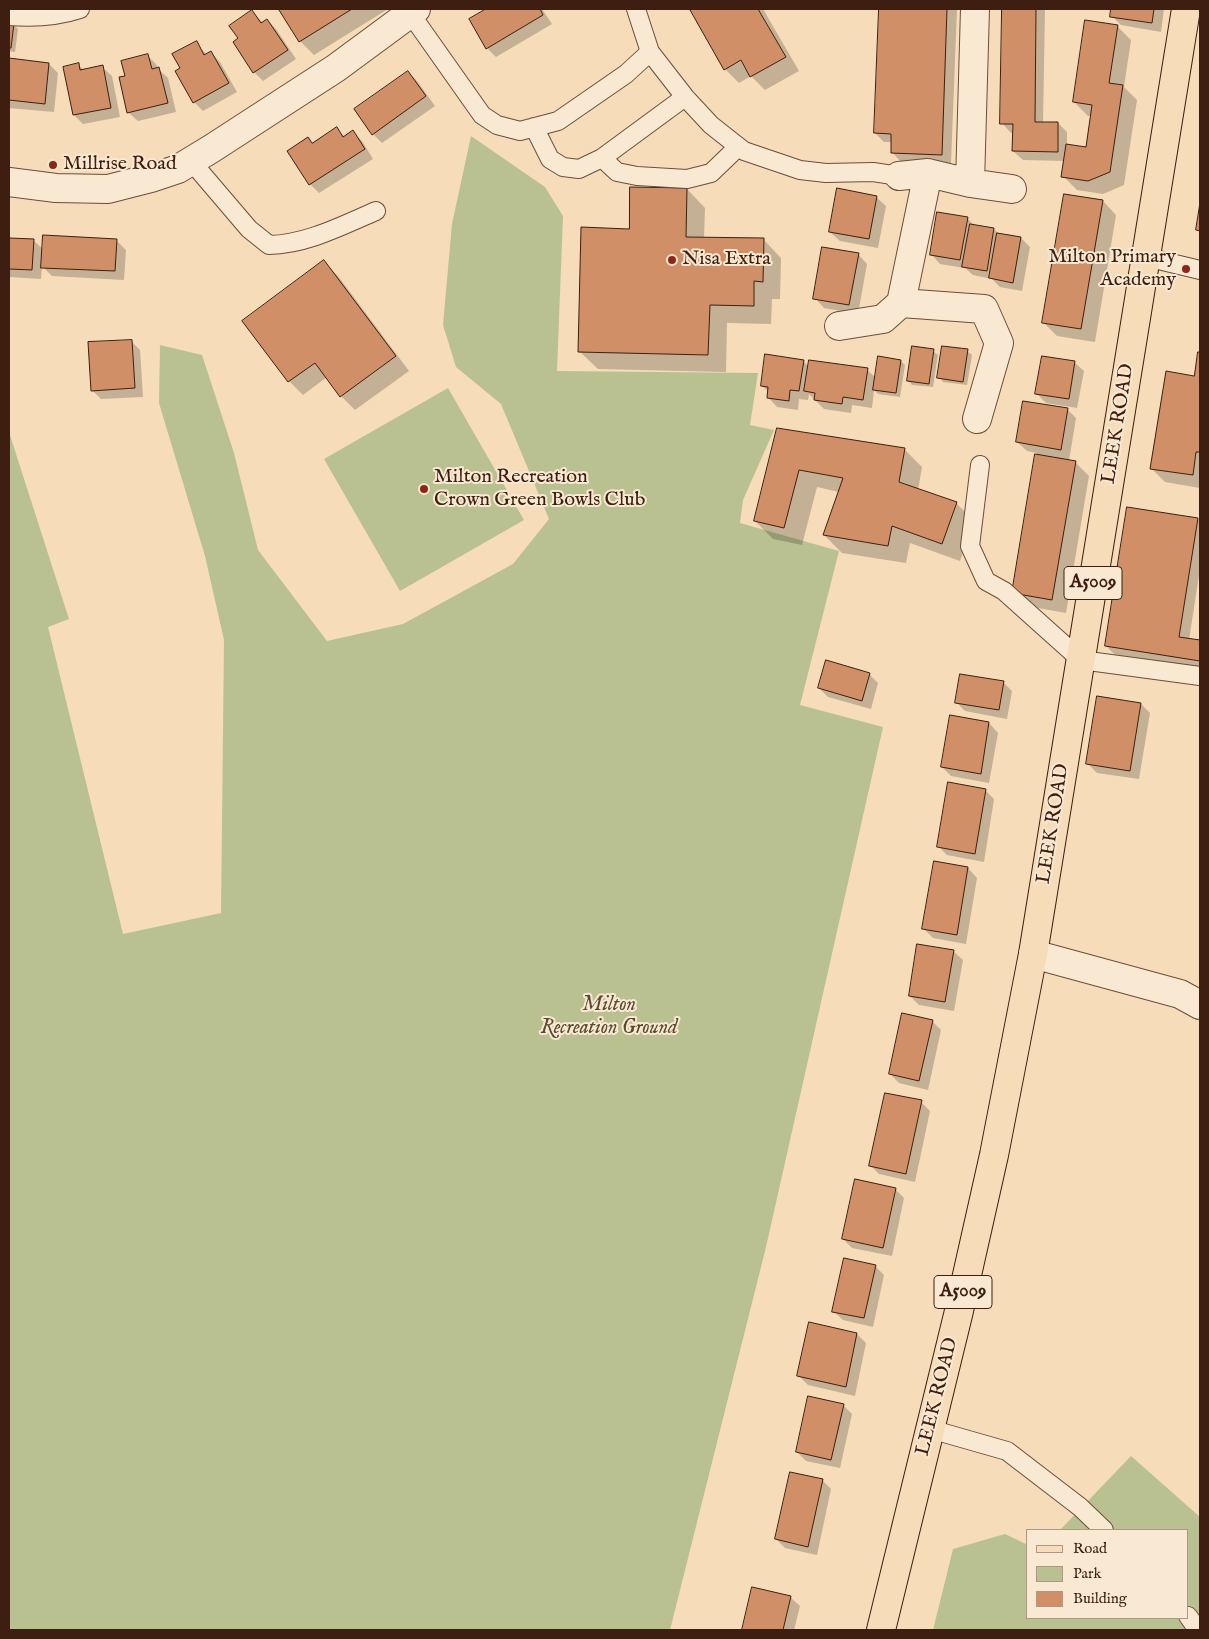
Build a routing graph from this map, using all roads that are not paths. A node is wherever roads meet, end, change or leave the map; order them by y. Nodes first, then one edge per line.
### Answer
1 (80, 9) edge
2 (636, 9) edge
3 (975, 9) edge
4 (1186, 9) edge
5 (412, 10) edge
6 (9, 16) edge
7 (650, 52) junction
8 (685, 97) junction
9 (534, 127) junction
10 (738, 147) junction
11 (602, 158) junction
12 (191, 161) junction
13 (928, 174) junction
14 (899, 176) joint
15 (9, 182) edge
16 (970, 183) junction
17 (1012, 189) dead end
18 (376, 211) dead end
19 (1146, 257) junction
20 (1200, 270) edge
21 (901, 303) junction
22 (840, 326) dead end
23 (977, 419) dead end
24 (980, 466) dead end
25 (1081, 660) junction
26 (1200, 676) edge
27 (1033, 954) junction
28 (1200, 1005) edge
29 (930, 1429) junction
30 (1103, 1529) edge
31 (1189, 1617) edge
32 (881, 1630) edge
33 (1198, 1630) edge

1 - 6 lane
2 - 7 lane
3 - 16 street
4 - 19 main road, LEEK ROAD / A5009
5 - 9 lane
5 - 12 street
7 - 8 lane
7 - 9 lane
8 - 10 lane
8 - 11 lane
9 - 11 lane
10 - 11 lane
10 - 14 lane
12 - 15 street
12 - 18 lane
13 - 14 street
13 - 16 street
13 - 21 street
16 - 17 street
19 - 20 lane
19 - 25 main road, LEEK ROAD / A5009
21 - 22 street
21 - 23 street
24 - 25 lane
25 - 26 lane
25 - 27 main road, LEEK ROAD / A5009
27 - 28 street
27 - 29 main road, LEEK ROAD / A5009
29 - 30 lane
29 - 32 main road, LEEK ROAD / A5009
31 - 33 lane

